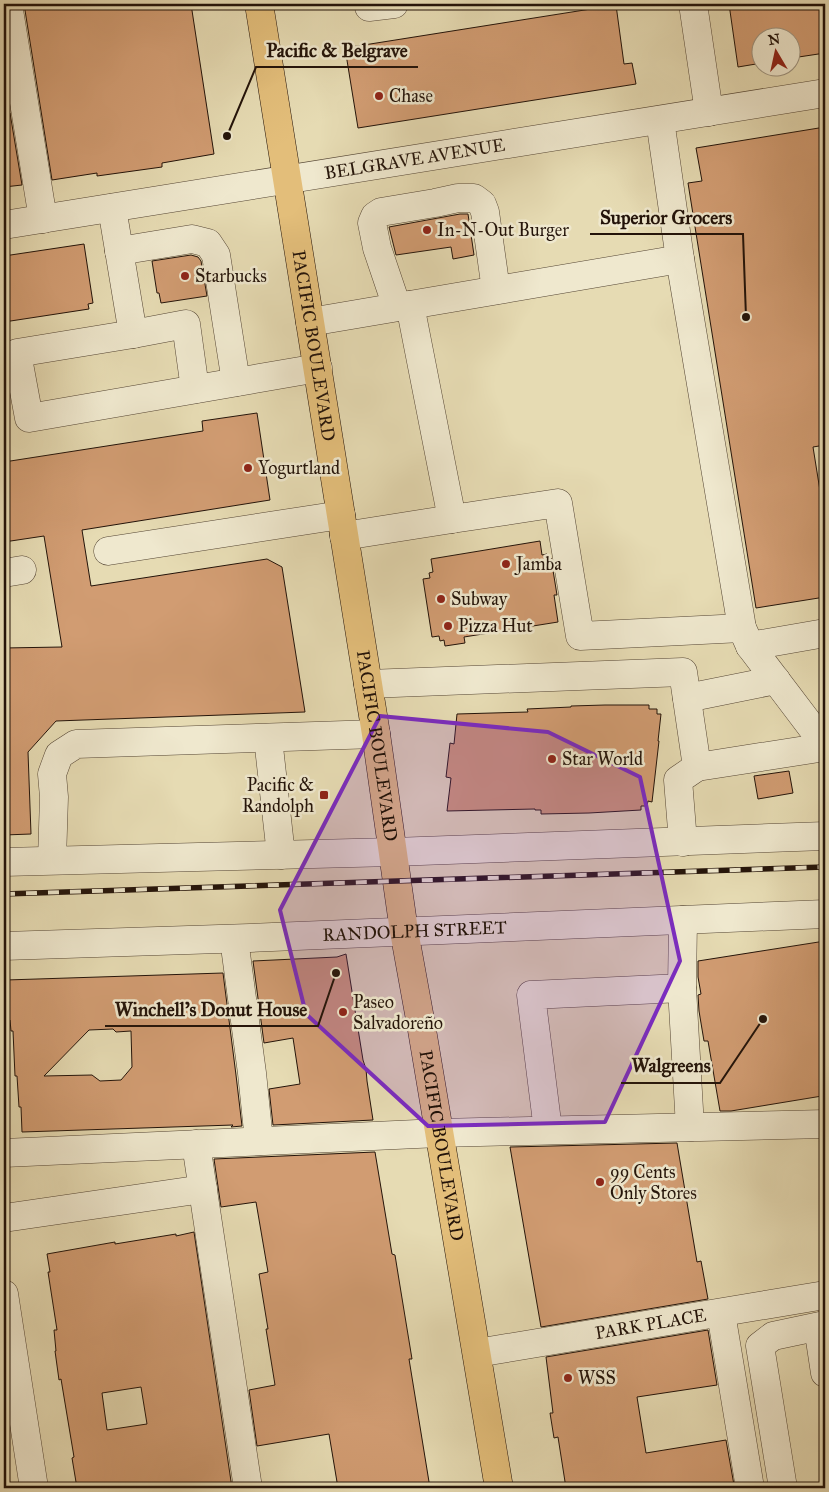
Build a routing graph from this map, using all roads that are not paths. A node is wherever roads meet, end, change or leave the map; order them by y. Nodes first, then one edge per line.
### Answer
1 (8, 4) edge
2 (260, 4) edge
3 (369, 4) edge
4 (394, 4) edge
5 (693, 4) edge
6 (825, 93) edge
7 (709, 112) junction
8 (660, 120) junction
9 (287, 180) junction
10 (112, 208) junction
11 (44, 219) junction
12 (4, 225) edge
13 (119, 251) junction
14 (680, 259) junction
15 (496, 290) junction
16 (404, 306) junction
17 (310, 322) junction
18 (134, 334) junction
19 (318, 368) junction
20 (236, 382) junction
21 (196, 389) junction
22 (452, 519) junction
23 (343, 526) junction
24 (108, 551) dead end
25 (825, 633) edge
26 (746, 637) junction
27 (776, 680) junction
28 (368, 684) junction
29 (687, 698) junction
30 (376, 734) junction
31 (268, 738) junction
32 (825, 746) edge
33 (697, 766) junction
34 (825, 836) edge
35 (683, 842) junction
36 (393, 852) junction
37 (281, 854) junction
38 (52, 860) junction
39 (4, 862) edge
40 (825, 914) edge
41 (683, 920) junction
42 (404, 931) junction
43 (234, 939) junction
44 (4, 946) edge
45 (682, 988) junction
46 (825, 1124) edge
47 (690, 1127) junction
48 (548, 1130) junction
49 (439, 1133) junction
50 (259, 1141) junction
51 (196, 1144) junction
52 (4, 1152) edge
53 (203, 1189) junction
54 (4, 1218) edge
55 (4, 1294) edge
56 (823, 1296) edge
57 (721, 1313) junction
58 (823, 1325) edge
59 (477, 1353) junction
60 (825, 1373) edge
61 (34, 1488) edge
62 (248, 1488) edge
63 (499, 1488) edge
64 (750, 1488) edge
65 (783, 1488) edge

1 - 11 street
2 - 9 main road, PACIFIC BOULEVARD
3 - 4 street
5 - 7 street
6 - 7 street, BELGRAVE AVENUE
7 - 8 street, BELGRAVE AVENUE
8 - 9 street, BELGRAVE AVENUE
8 - 14 street
9 - 10 street, BELGRAVE AVENUE
9 - 17 main road, PACIFIC BOULEVARD
10 - 11 street, BELGRAVE AVENUE
10 - 13 street
11 - 12 street, BELGRAVE AVENUE
13 - 18 street
13 - 20 street
14 - 15 street
14 - 26 street
15 - 16 street
15 - 16 street
16 - 17 street
16 - 22 street
17 - 19 main road, PACIFIC BOULEVARD
18 - 21 street
18 - 21 street
19 - 20 street
19 - 23 main road, PACIFIC BOULEVARD
20 - 21 street
22 - 23 street
22 - 26 street
23 - 24 street
23 - 28 main road, PACIFIC BOULEVARD
25 - 26 street
26 - 27 street
27 - 29 street
27 - 32 street
28 - 29 street
28 - 30 main road, PACIFIC BOULEVARD
29 - 33 street
30 - 31 street
30 - 36 main road, PACIFIC BOULEVARD
31 - 37 street
31 - 38 street
32 - 33 street
33 - 35 street
34 - 35 street
35 - 36 street
36 - 37 street
36 - 42 main road, PACIFIC BOULEVARD
37 - 38 street
38 - 39 street
40 - 41 street, RANDOLPH STREET
41 - 42 street, RANDOLPH STREET
41 - 45 street
42 - 43 street, RANDOLPH STREET
42 - 49 main road, PACIFIC BOULEVARD
43 - 44 street, RANDOLPH STREET
43 - 50 street
45 - 47 street
45 - 48 street
46 - 47 street
47 - 48 street
48 - 49 street
49 - 50 street
49 - 59 main road, PACIFIC BOULEVARD
50 - 51 street
51 - 52 street
51 - 53 street
53 - 54 street
53 - 62 street
55 - 61 street
56 - 57 street, PARK PLACE
56 - 58 street
57 - 59 street, PARK PLACE
57 - 64 street
58 - 60 street
58 - 65 street
59 - 63 main road, PACIFIC BOULEVARD

